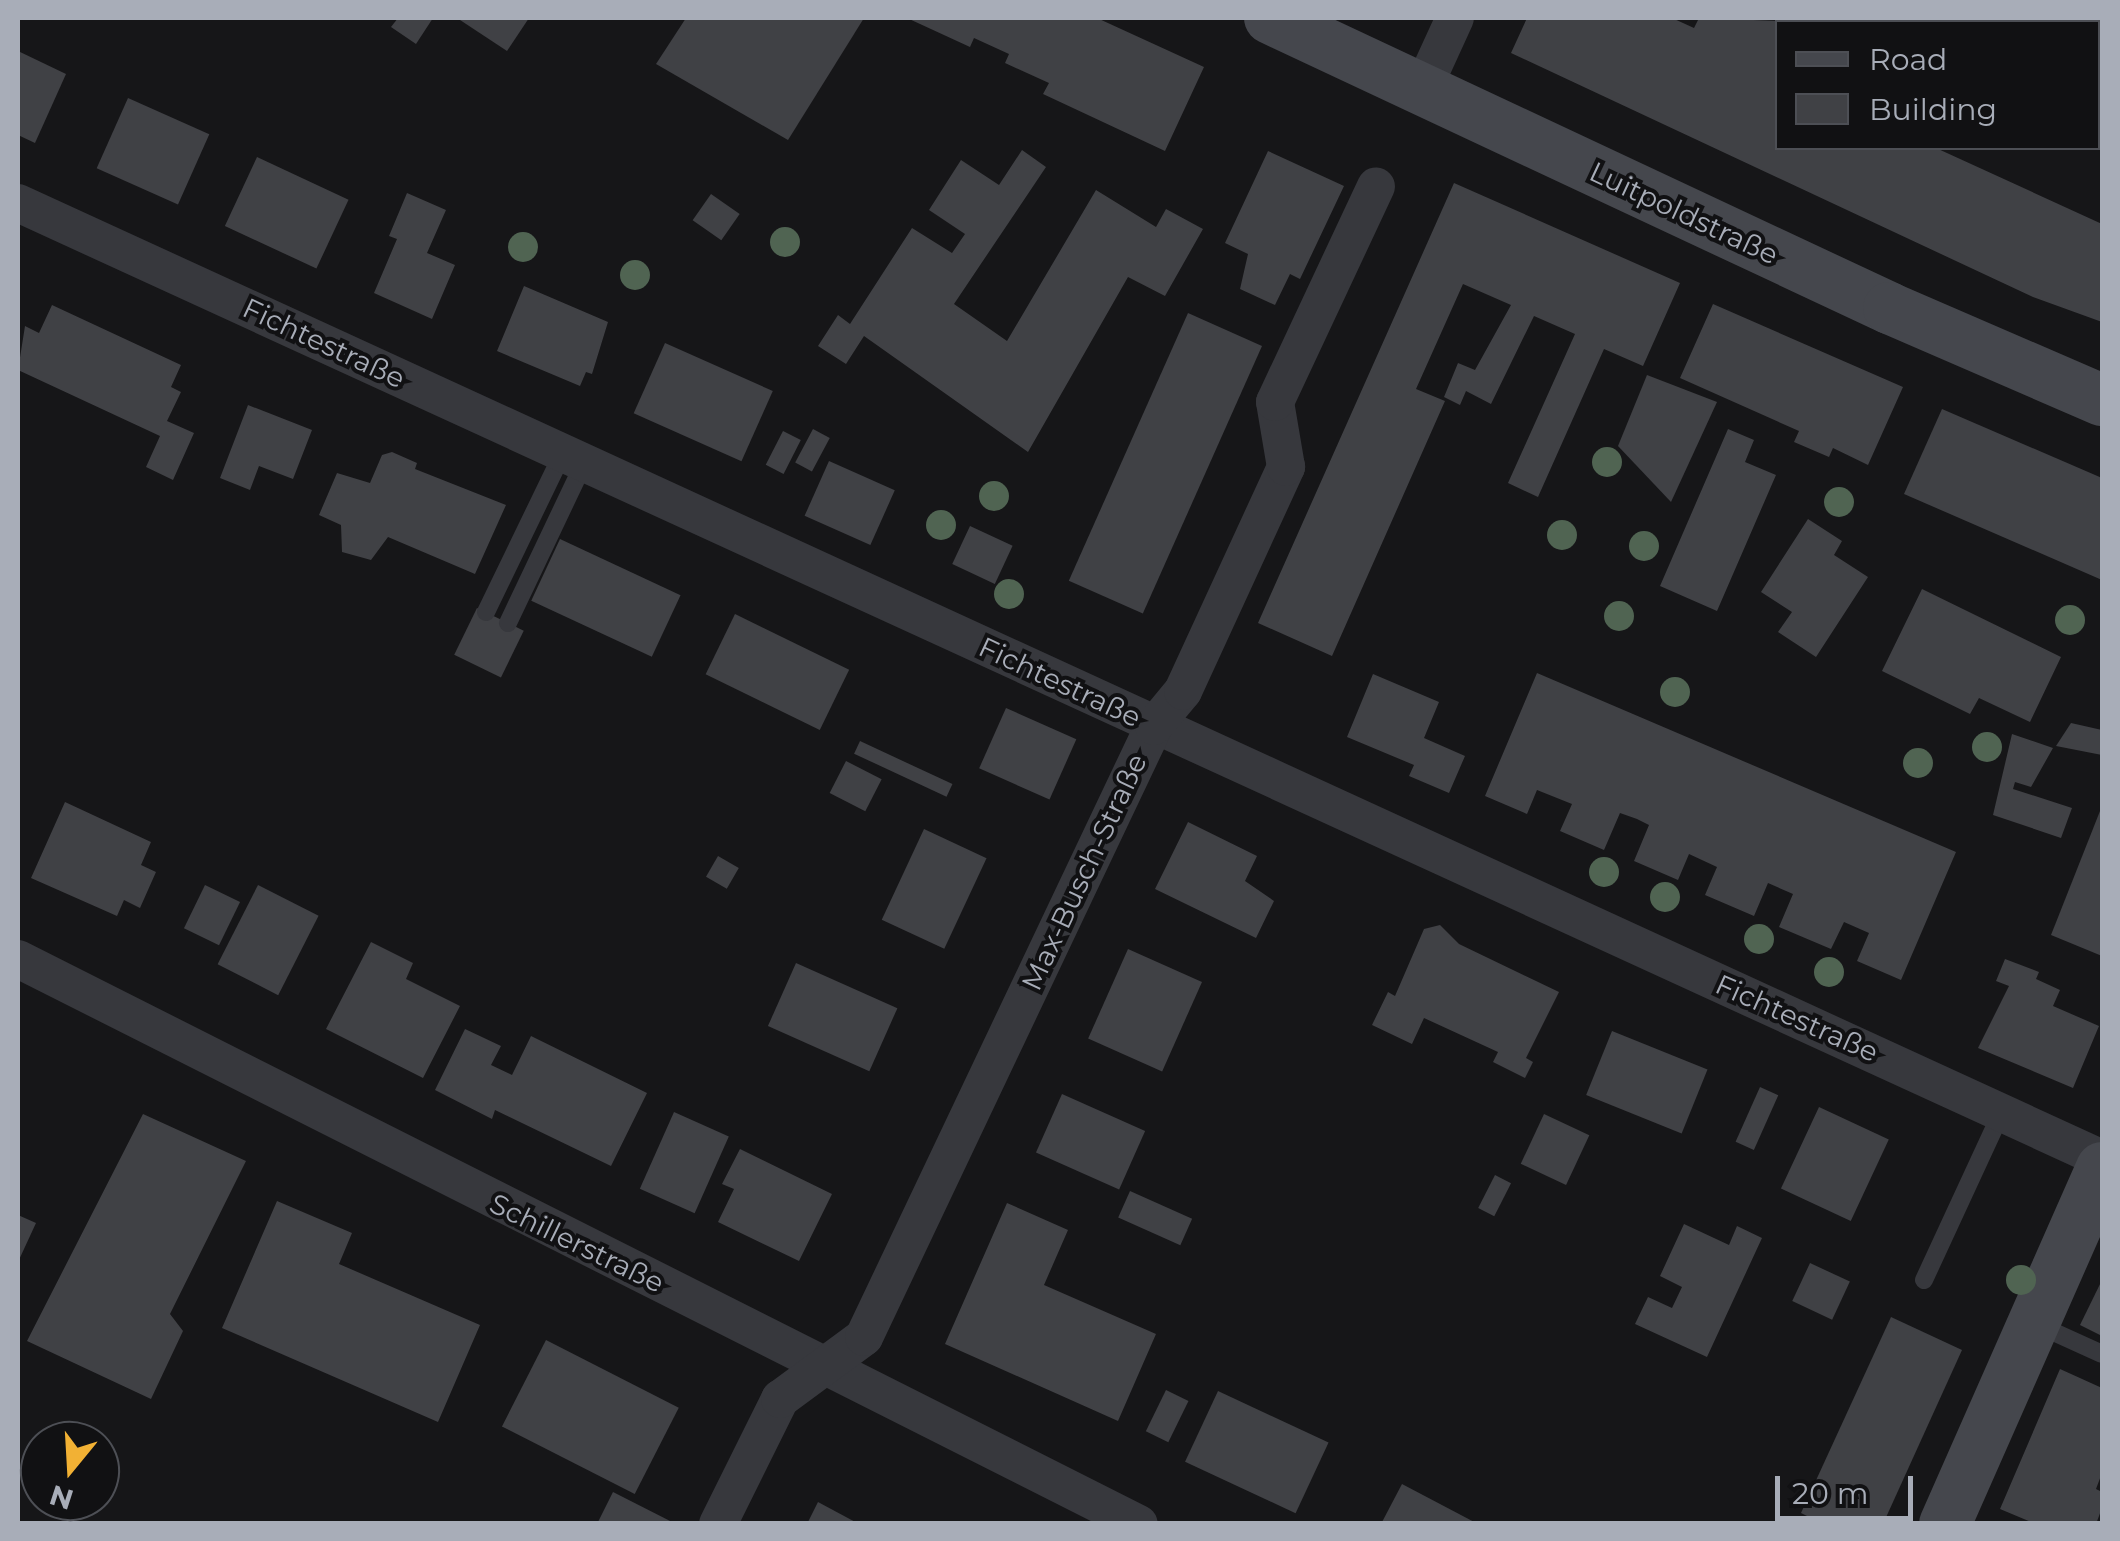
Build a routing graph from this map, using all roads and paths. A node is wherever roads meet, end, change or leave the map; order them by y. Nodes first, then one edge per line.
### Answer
1 (1270, 18) edge
2 (1455, 18) edge
3 (1422, 90) junction
4 (1376, 186) dead end
5 (18, 202) edge
6 (2102, 400) edge
7 (573, 458) junction
8 (486, 612) dead end
9 (508, 624) dead end
10 (1154, 726) junction
11 (18, 958) edge
12 (2002, 1111) junction
13 (2102, 1160) edge
14 (2102, 1168) edge
15 (1924, 1280) dead end
16 (2035, 1324) junction
17 (2102, 1354) edge
18 (829, 1367) junction
19 (718, 1524) edge
20 (1140, 1524) edge
21 (1945, 1524) edge

1 - 3 main road, Luitpoldstraße
2 - 3 street
3 - 6 main road, Luitpoldstraße
4 - 10 street, Max-Busch-Straße
5 - 7 street, Fichtestraße
7 - 8 lane
7 - 9 lane
7 - 10 street, Fichtestraße
10 - 12 street, Fichtestraße
10 - 18 street, Max-Busch-Straße
11 - 18 street, Schillerstraße
12 - 13 street, Fichtestraße
12 - 15 lane
14 - 16 main road
16 - 17 lane
16 - 21 main road
18 - 19 street, Max-Busch-Straße
18 - 20 street, Schillerstraße

